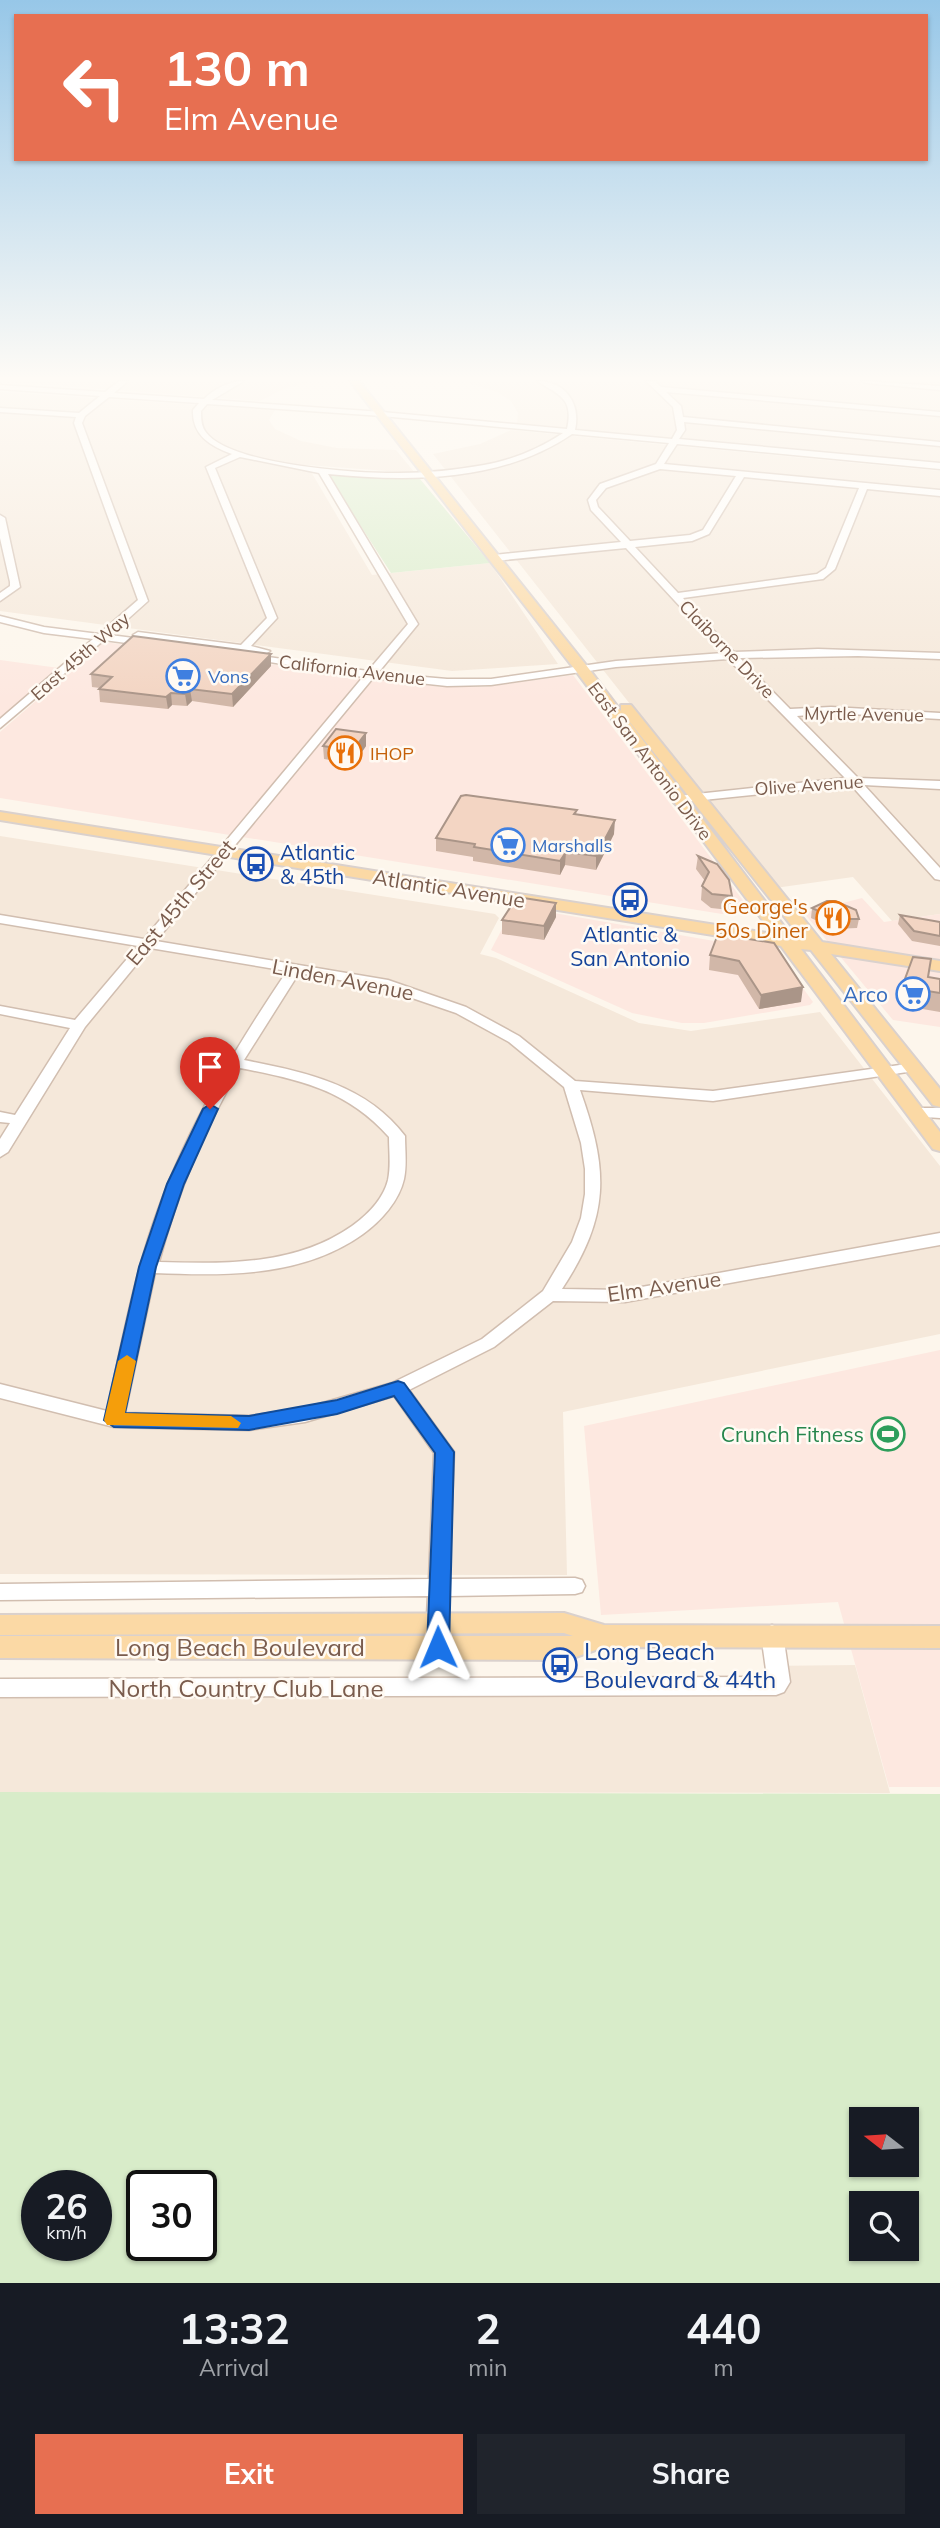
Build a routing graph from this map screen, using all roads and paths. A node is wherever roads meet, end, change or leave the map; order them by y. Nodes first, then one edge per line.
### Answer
1 (102, 488) edge
2 (218, 488) edge
3 (332, 488) edge
4 (438, 488) edge
5 (450, 488) edge
6 (602, 488) edge
7 (733, 488) edge
8 (863, 488) edge
9 (888, 488) edge
10 (940, 493) edge
11 (0, 518) edge
12 (626, 545) junction
13 (501, 558) junction
14 (676, 596) junction
15 (0, 598) edge
16 (2, 620) edge
17 (106, 634) junction
18 (241, 652) junction
19 (729, 653) junction
20 (940, 656) edge
21 (587, 668) junction
22 (376, 669) junction
23 (788, 713) junction
24 (940, 716) edge
25 (0, 725) edge
26 (853, 780) junction
27 (940, 785) edge
28 (699, 797) junction
29 (678, 800) junction
30 (0, 807) edge
31 (0, 817) edge
32 (226, 847) junction
33 (926, 861) junction
34 (940, 863) edge
35 (940, 876) edge
36 (0, 919) edge
37 (808, 933) junction
38 (783, 936) junction
39 (145, 944) junction
40 (820, 947) junction
41 (940, 953) edge
42 (940, 966) edge
43 (295, 969) junction
44 (0, 1010) edge
45 (79, 1025) junction
46 (235, 1063) junction
47 (914, 1068) junction
48 (884, 1072) junction
49 (571, 1084) junction
50 (940, 1101) edge
51 (915, 1113) junction
52 (940, 1113) edge
53 (0, 1116) edge
54 (17, 1120) junction
55 (940, 1145) edge
56 (0, 1152) edge
57 (940, 1239) edge
58 (148, 1267) junction
59 (548, 1295) junction
60 (398, 1388) junction
61 (0, 1391) edge
62 (114, 1420) junction
63 (575, 1586) dead end
64 (438, 1588) junction
65 (0, 1592) edge
66 (0, 1625) edge
67 (772, 1634) junction
68 (437, 1635) junction
69 (940, 1637) edge
70 (0, 1647) edge
71 (0, 1688) edge

1 - 17 street, East 45th Way
2 - 18 street
3 - 22 street, East 45th Street
4 - 13 main road, East San Antonio Drive
5 - 13 main road, East San Antonio Drive
6 - 12 street, Claiborne Drive
7 - 12 street
8 - 14 street
9 - 10 street
11 - 15 street
12 - 13 street
12 - 14 street, Claiborne Drive
13 - 21 main road, East San Antonio Drive
14 - 19 street, Claiborne Drive
16 - 17 street, California Avenue
17 - 18 street, California Avenue
17 - 25 street, East 45th Way
18 - 22 street, California Avenue
19 - 20 street, California Avenue
19 - 21 street, California Avenue
19 - 23 street, Claiborne Drive
21 - 22 street, California Avenue
21 - 28 main road, East San Antonio Drive
21 - 29 main road, East San Antonio Drive
22 - 32 street, East 45th Street
23 - 24 street, Myrtle Avenue
23 - 26 street, Claiborne Drive
26 - 27 street, Olive Avenue
26 - 28 street, Olive Avenue
26 - 33 street, Claiborne Drive
28 - 29 street, Olive Avenue
28 - 37 main road, East San Antonio Drive
29 - 38 main road, East San Antonio Drive
30 - 32 main road, Atlantic Avenue
31 - 32 main road, Atlantic Avenue
32 - 38 main road, Atlantic Avenue
32 - 39 street, East 45th Street
33 - 34 street
33 - 35 street, Claiborne Drive
36 - 39 street, Linden Avenue
37 - 38 main road, Atlantic Avenue
37 - 40 main road, East San Antonio Drive
37 - 41 main road, Atlantic Avenue
38 - 40 main road, Atlantic Avenue
38 - 48 main road, East San Antonio Drive
39 - 43 street, Linden Avenue
39 - 45 street, East 45th Street
40 - 42 main road, Atlantic Avenue
40 - 47 main road, East San Antonio Drive
43 - 46 street
43 - 49 street, Linden Avenue
44 - 45 street
45 - 54 street, East 45th Street
46 - 58 street
46 - 58 street
47 - 48 street
47 - 50 main road, East San Antonio Drive
48 - 49 street
48 - 51 main road, East San Antonio Drive
49 - 59 street
51 - 52 street
51 - 55 main road, East San Antonio Drive
53 - 54 street
54 - 56 street, East 45th Street
57 - 59 street, Elm Avenue
58 - 62 street
59 - 60 street
60 - 62 street
60 - 64 street
61 - 62 street
63 - 64 street
64 - 65 street
64 - 68 street
66 - 68 main road, Long Beach Boulevard
67 - 68 main road, Long Beach Boulevard
67 - 69 main road, Long Beach Boulevard
67 - 71 street, North Country Club Lane
68 - 70 main road, Long Beach Boulevard

